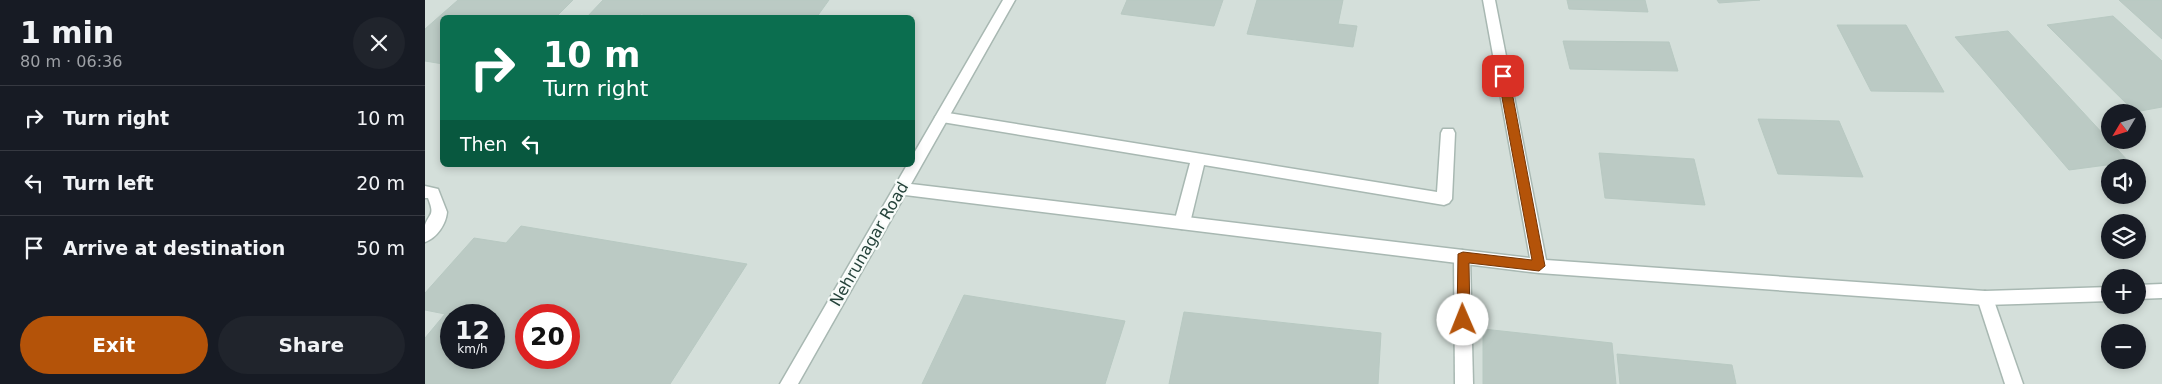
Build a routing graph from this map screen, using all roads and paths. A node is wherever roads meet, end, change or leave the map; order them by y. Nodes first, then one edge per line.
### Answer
1 (1009, 0) edge
2 (1489, 0) edge
3 (942, 117) junction
4 (1448, 133) dead end
5 (1198, 159) junction
6 (915, 164) edge
7 (914, 167) edge
8 (901, 189) junction
9 (425, 192) edge
10 (1182, 223) junction
11 (425, 236) edge
12 (1463, 257) junction
13 (1539, 266) junction
14 (2162, 291) edge
15 (2146, 292) edge
16 (2101, 294) edge
17 (1985, 298) junction
18 (789, 384) edge
19 (1464, 384) edge
20 (2014, 384) edge

1 - 3 street, Nehrunagar Road
2 - 13 street
3 - 5 street
3 - 6 street, Nehrunagar Road
4 - 5 street
5 - 10 street
7 - 8 street, Nehrunagar Road
8 - 10 street
8 - 18 street, Nehrunagar Road
9 - 11 street
10 - 12 street
12 - 13 street
12 - 19 street
13 - 17 street
14 - 15 street
16 - 17 street
17 - 20 street

